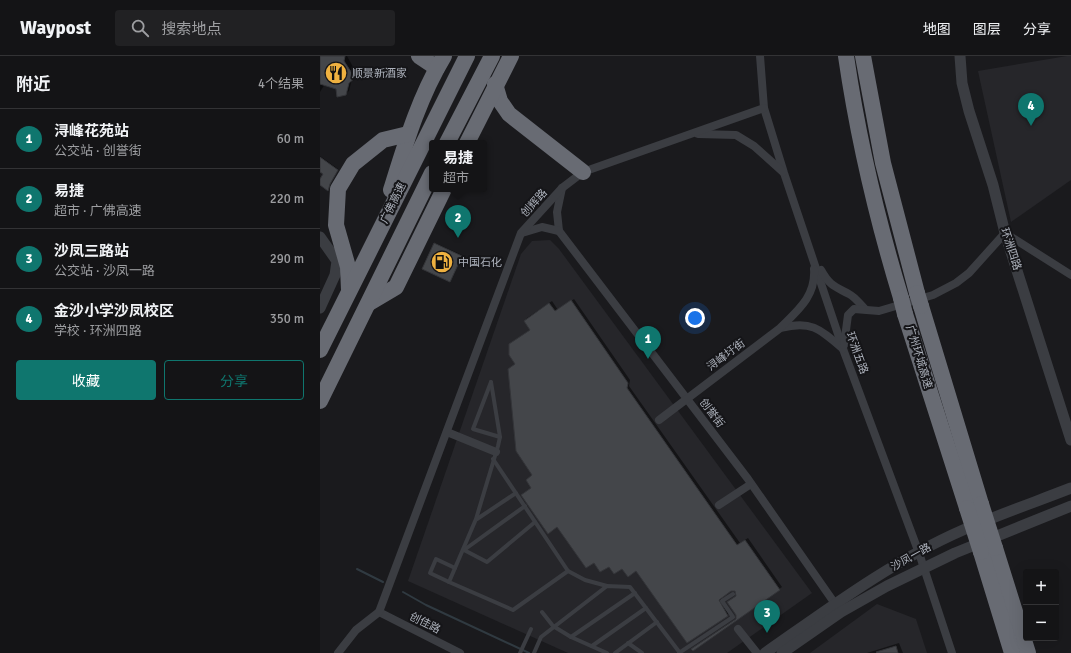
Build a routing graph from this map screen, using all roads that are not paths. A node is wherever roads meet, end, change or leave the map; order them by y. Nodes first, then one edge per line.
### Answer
1 (419, 56) edge
2 (467, 56) edge
3 (492, 56) edge
4 (511, 56) edge
5 (760, 56) edge
6 (840, 56) edge
7 (846, 56) edge
8 (863, 56) edge
9 (960, 56) edge
10 (440, 62) edge
11 (495, 84) junction
12 (764, 108) junction
13 (408, 134) junction
14 (691, 134) junction
15 (448, 140) edge
16 (468, 140) edge
17 (868, 168) junction
18 (583, 172) junction
19 (784, 173) junction
20 (429, 179) edge
21 (562, 188) junction
22 (443, 192) edge
23 (559, 231) junction
24 (522, 233) junction
25 (1005, 233) junction
26 (377, 234) junction
27 (320, 237) edge
28 (813, 256) junction
29 (1071, 275) edge
30 (349, 292) junction
31 (369, 303) junction
32 (320, 308) edge
33 (865, 310) junction
34 (779, 329) junction
35 (843, 349) junction
36 (320, 350) edge
37 (687, 399) junction
38 (320, 401) edge
39 (659, 420) dead end
40 (447, 432) junction
41 (500, 437) junction
42 (1071, 440) edge
43 (494, 455) junction
44 (751, 484) junction
45 (1071, 488) edge
46 (516, 493) junction
47 (719, 505) dead end
48 (525, 506) junction
49 (974, 506) junction
50 (1071, 506) edge
51 (1058, 511) junction
52 (1071, 512) edge
53 (476, 520) junction
54 (535, 522) junction
55 (464, 550) junction
56 (988, 550) junction
57 (919, 552) junction
58 (455, 568) junction
59 (924, 568) junction
60 (568, 571) junction
61 (449, 582) junction
62 (607, 586) junction
63 (635, 593) junction
64 (733, 594) dead end
65 (646, 608) junction
66 (838, 608) junction
67 (379, 612) junction
68 (542, 612) dead end
69 (657, 622) junction
70 (553, 626) junction
71 (738, 628) dead end
72 (531, 629) dead end
73 (571, 637) junction
74 (628, 643) junction
75 (592, 646) junction
76 (338, 653) edge
77 (460, 653) edge
78 (520, 653) edge
79 (534, 653) edge
80 (607, 653) edge
81 (615, 653) edge
82 (642, 653) edge
83 (679, 653) edge
84 (757, 653) edge
85 (765, 653) edge
86 (782, 653) edge
87 (952, 653) edge
88 (1012, 653) edge
89 (1028, 653) edge

1 - 10 highway
2 - 26 highway, 广佛高速
3 - 15 highway
4 - 11 highway
5 - 12 street, 环洲五路
6 - 17 highway
7 - 17 highway, 广州环城高速
8 - 49 highway, 广州环城高速
9 - 25 street, 环洲四路
10 - 13 highway
11 - 16 highway
11 - 18 highway
12 - 14 street, 创辉路
12 - 19 street, 环洲五路
13 - 26 highway
13 - 30 highway
14 - 18 street, 创辉路
14 - 19 street
17 - 49 highway, 广州环城高速, bridge
18 - 21 street, 创辉路
19 - 28 street, 环洲五路
20 - 31 highway, 广佛高速
21 - 23 street
21 - 24 street, 创辉路
22 - 31 highway
23 - 24 street
23 - 37 street, 创誉街
24 - 40 street
25 - 29 street
25 - 33 street
25 - 42 street, 环洲四路
26 - 30 highway, 广佛高速
27 - 32 street
28 - 33 street
28 - 34 street, 浔峰圩街
28 - 35 street, 环洲五路
30 - 36 highway, 广佛高速
31 - 38 highway, 广佛高速
33 - 35 street
34 - 35 street
34 - 37 street, 浔峰圩街
35 - 57 street, 环洲五路
37 - 39 street, 浔峰圩街
37 - 44 street, 创誉街
40 - 43 street
40 - 67 street
41 - 41 lane
41 - 43 lane
43 - 46 lane
43 - 53 lane
44 - 47 street
44 - 66 street, 创誉街
45 - 57 street, 沙凤一路
46 - 48 lane
46 - 53 lane
48 - 54 lane
48 - 55 lane
49 - 56 highway, 广州环城高速, bridge
50 - 51 street, 沙凤一路
51 - 52 street
51 - 59 street, 沙凤一路
53 - 55 lane
54 - 55 lane
54 - 60 lane
55 - 58 lane
56 - 88 highway, 广州环城高速
56 - 89 highway, 广州环城高速
57 - 59 street, 环洲五路
57 - 66 street, 沙凤一路
58 - 61 lane
58 - 61 lane
59 - 66 street, 沙凤一路
59 - 87 street, 环洲五路
60 - 61 lane
60 - 62 lane
62 - 63 lane
62 - 70 lane
63 - 65 lane
63 - 73 lane
64 - 83 lane, bridge
65 - 69 lane
65 - 75 lane
66 - 85 street, 沙凤一路
66 - 86 street, 沙凤一路
67 - 76 street
67 - 77 street, 创佳路
68 - 70 lane
69 - 74 lane
69 - 83 lane
70 - 73 lane
70 - 79 lane
71 - 84 street
72 - 78 lane
73 - 75 lane
74 - 81 lane
74 - 82 lane
75 - 80 lane

